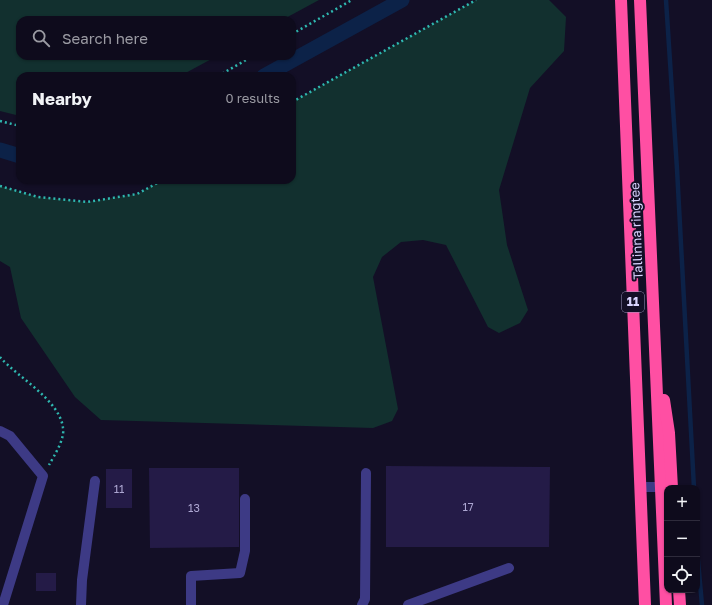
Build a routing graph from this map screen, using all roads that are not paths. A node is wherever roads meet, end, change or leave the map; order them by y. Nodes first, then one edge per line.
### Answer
1 (621, 0) edge
2 (640, 0) edge
3 (0, 431) edge
4 (366, 473) dead end
5 (95, 481) dead end
6 (666, 485) edge
7 (641, 487) junction
8 (664, 488) edge
9 (245, 499) dead end
10 (666, 521) edge
11 (509, 568) dead end
12 (678, 593) edge
13 (4, 605) edge
14 (81, 605) edge
15 (191, 605) edge
16 (362, 605) edge
17 (408, 605) edge
18 (645, 605) edge
19 (666, 605) edge
20 (680, 605) edge

1 - 7 highway, Tallinna ringtee / 11
2 - 6 highway, Tallinna ringtee / 11
3 - 13 lane
4 - 16 lane
5 - 14 lane
7 - 8 lane
7 - 18 highway, Tallinna ringtee / 11
9 - 15 lane
10 - 19 highway
11 - 17 lane
12 - 20 highway

